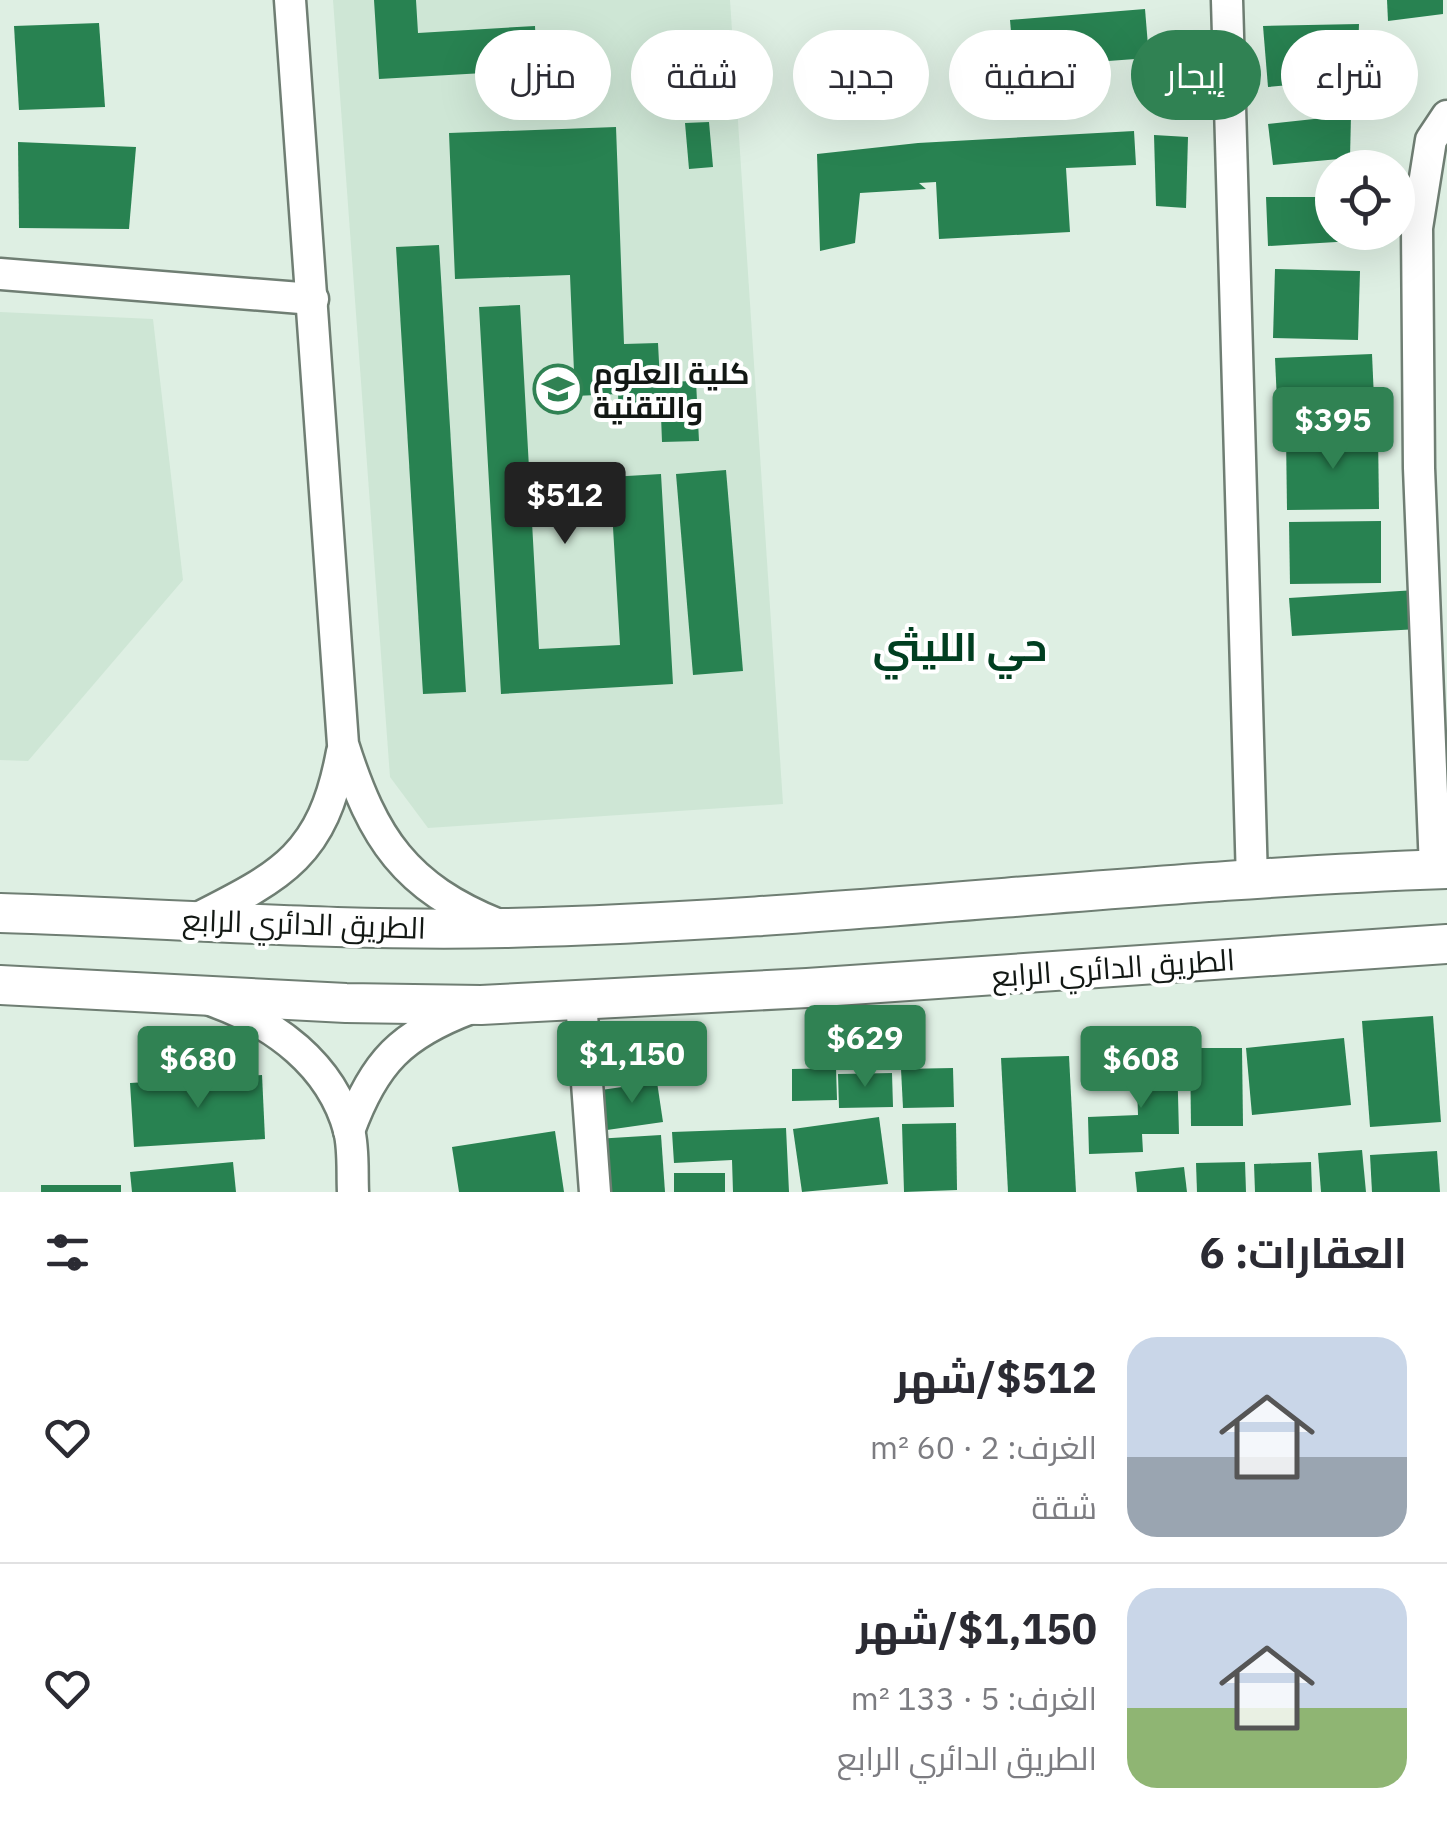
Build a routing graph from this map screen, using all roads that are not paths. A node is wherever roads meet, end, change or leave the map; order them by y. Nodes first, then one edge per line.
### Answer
1 (290, 0) edge
2 (1227, 0) edge
3 (1447, 116) edge
4 (0, 274) edge
5 (313, 298) junction
6 (344, 744) junction
7 (1441, 869) edge
8 (1252, 881) junction
9 (0, 914) edge
10 (196, 919) junction
11 (506, 928) junction
12 (1447, 944) edge
13 (0, 985) edge
14 (196, 995) junction
15 (581, 1001) junction
16 (482, 1005) junction
17 (349, 1131) junction
18 (353, 1192) edge
19 (595, 1192) edge

1 - 5 street
2 - 8 street
3 - 7 street
4 - 5 street
5 - 6 street
6 - 10 street
6 - 11 street
7 - 8 main road, الطريق الدائري الرابع
8 - 11 main road, الطريق الدائري الرابع
9 - 10 main road, الطريق الدائري الرابع
10 - 11 main road, الطريق الدائري الرابع
12 - 15 main road, الطريق الدائري الرابع
13 - 14 main road, الطريق الدائري الرابع
14 - 16 main road, الطريق الدائري الرابع
14 - 17 street
15 - 16 main road, الطريق الدائري الرابع
15 - 19 street
16 - 17 street
17 - 18 street

